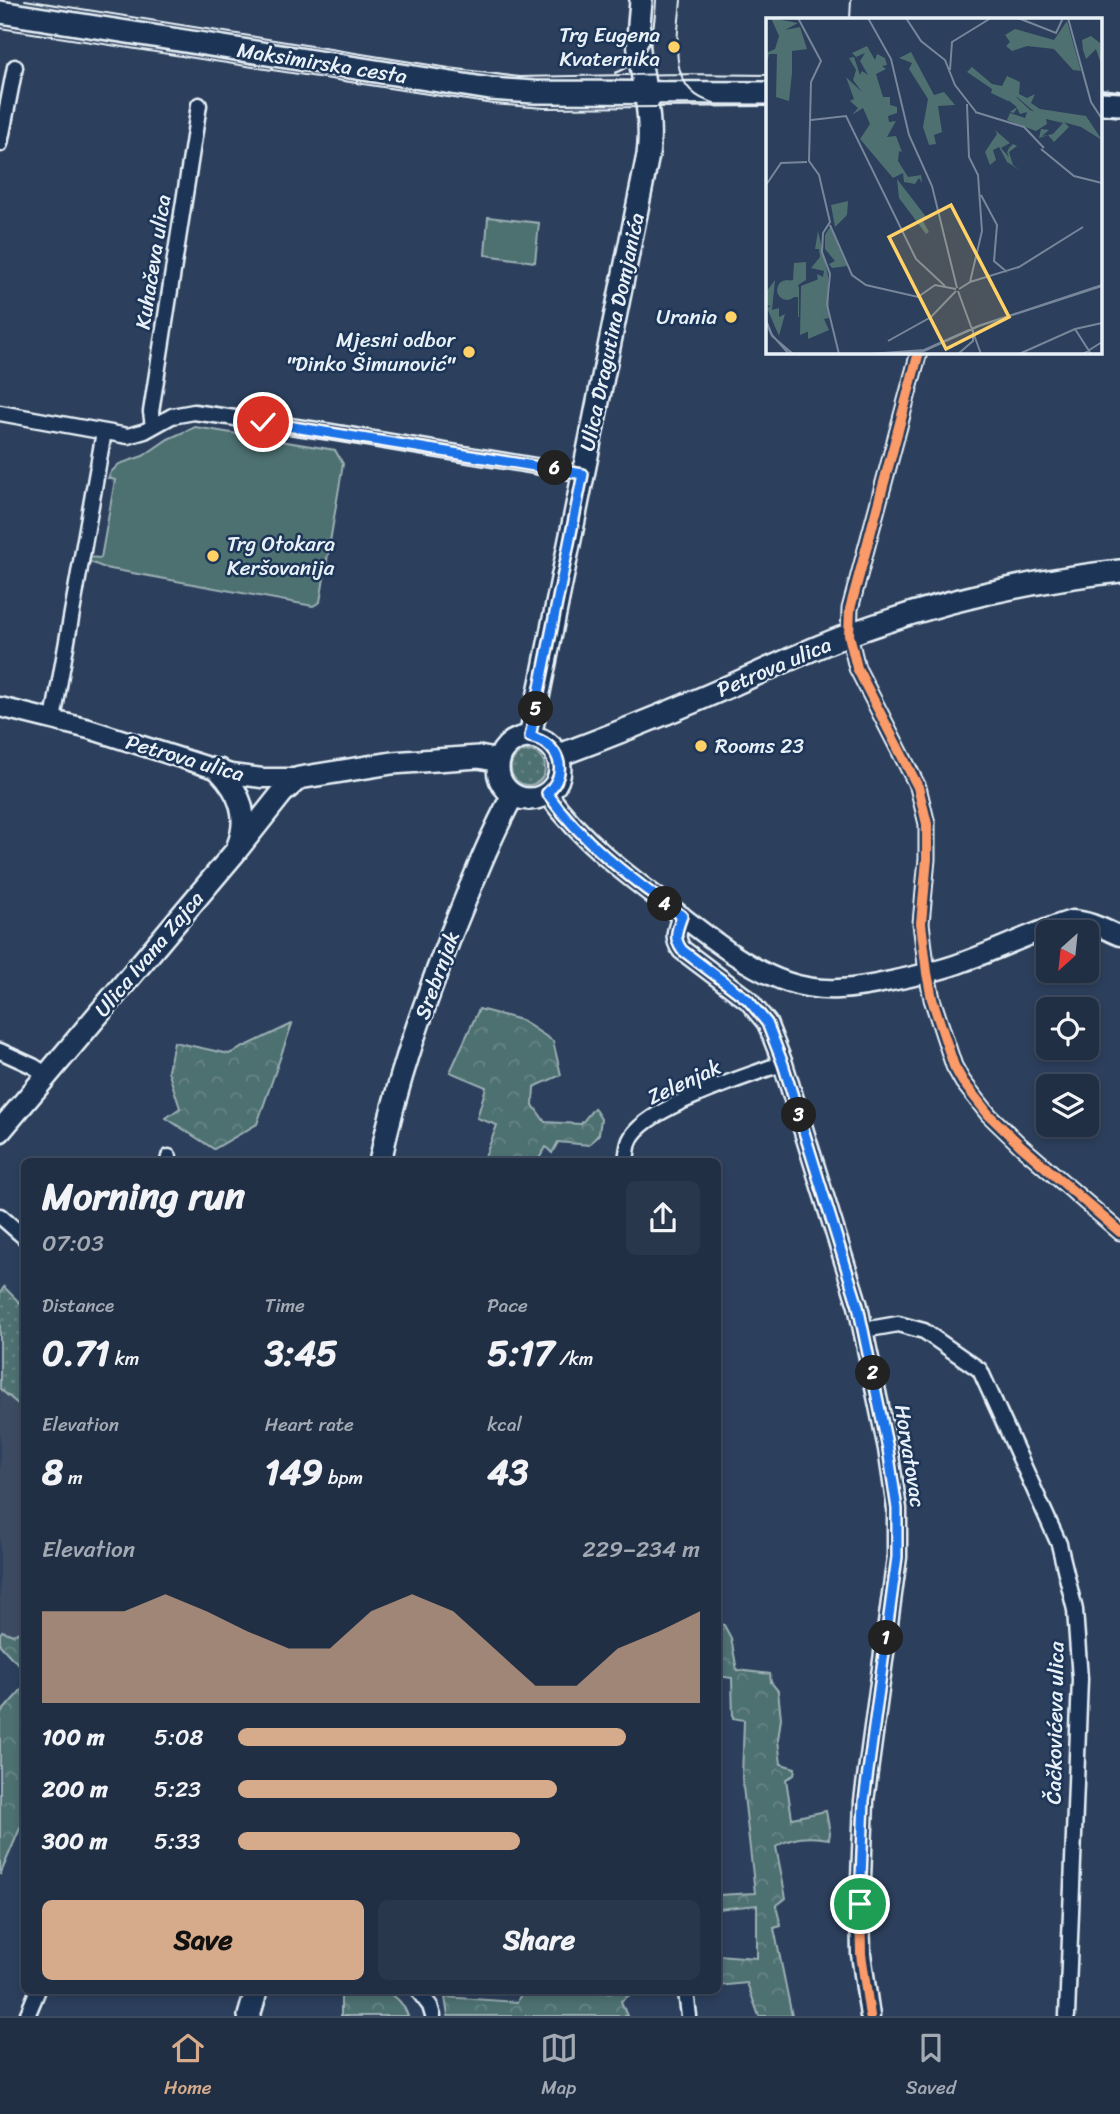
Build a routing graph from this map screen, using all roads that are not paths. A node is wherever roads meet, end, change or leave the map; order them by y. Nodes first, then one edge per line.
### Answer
1 (641, 0) edge
2 (0, 12) edge
3 (15, 66) dead end
4 (646, 91) junction
5 (766, 93) edge
6 (1102, 103) edge
7 (1120, 104) edge
8 (199, 105) dead end
9 (0, 145) edge
10 (918, 354) edge
11 (0, 413) edge
12 (153, 426) junction
13 (104, 432) junction
14 (583, 474) junction
15 (1120, 570) edge
16 (849, 635) junction
17 (0, 706) edge
18 (53, 720) junction
19 (530, 737) junction
20 (557, 756) junction
21 (499, 761) junction
22 (219, 770) junction
23 (299, 778) junction
24 (547, 793) junction
25 (513, 795) junction
26 (236, 851) junction
27 (682, 916) junction
28 (1120, 936) edge
29 (927, 973) junction
30 (0, 1051) edge
31 (783, 1064) junction
32 (47, 1075) junction
33 (0, 1131) edge
34 (381, 1158) edge
35 (627, 1158) edge
36 (0, 1216) edge
37 (1120, 1232) edge
38 (21, 1234) edge
39 (864, 1330) junction
40 (36, 1994) edge
41 (255, 1994) edge
42 (421, 1994) edge
43 (686, 1994) edge
44 (27, 2016) edge
45 (249, 2016) edge
46 (433, 2016) edge
47 (689, 2016) edge
48 (870, 2016) edge
49 (1067, 2016) edge

1 - 4 main road
2 - 4 main road, Maksimirska cesta
3 - 9 street
4 - 5 main road
4 - 14 main road, Ulica Dragutina Domjanića
6 - 7 main road
8 - 12 street, Kuhačeva ulica
10 - 16 street
11 - 13 street
12 - 13 street
12 - 14 street
13 - 18 street
14 - 19 main road, Ulica Dragutina Domjanića
15 - 16 main road, Petrova ulica
16 - 20 main road, Petrova ulica
16 - 29 street
17 - 18 street, Petrova ulica
18 - 22 street, Petrova ulica
19 - 20 main road
19 - 21 main road
20 - 24 main road
21 - 23 main road, Petrova ulica
21 - 25 main road
22 - 23 street, Petrova ulica
22 - 26 main road
23 - 26 main road, Ulica Ivana Zajca
24 - 25 main road
24 - 27 street
25 - 34 main road, Srebrnjak
26 - 32 main road, Ulica Ivana Zajca
27 - 29 street
27 - 31 street, Horvatovac
28 - 29 street
29 - 37 street
30 - 32 street
31 - 35 street, Zelenjak
31 - 39 street, Horvatovac
32 - 33 main road, Ulica Ivana Zajca
36 - 38 street
39 - 48 street, Horvatovac
39 - 49 street, Čačkovićeva ulica
40 - 44 street
41 - 45 main road
42 - 46 street
43 - 47 street

